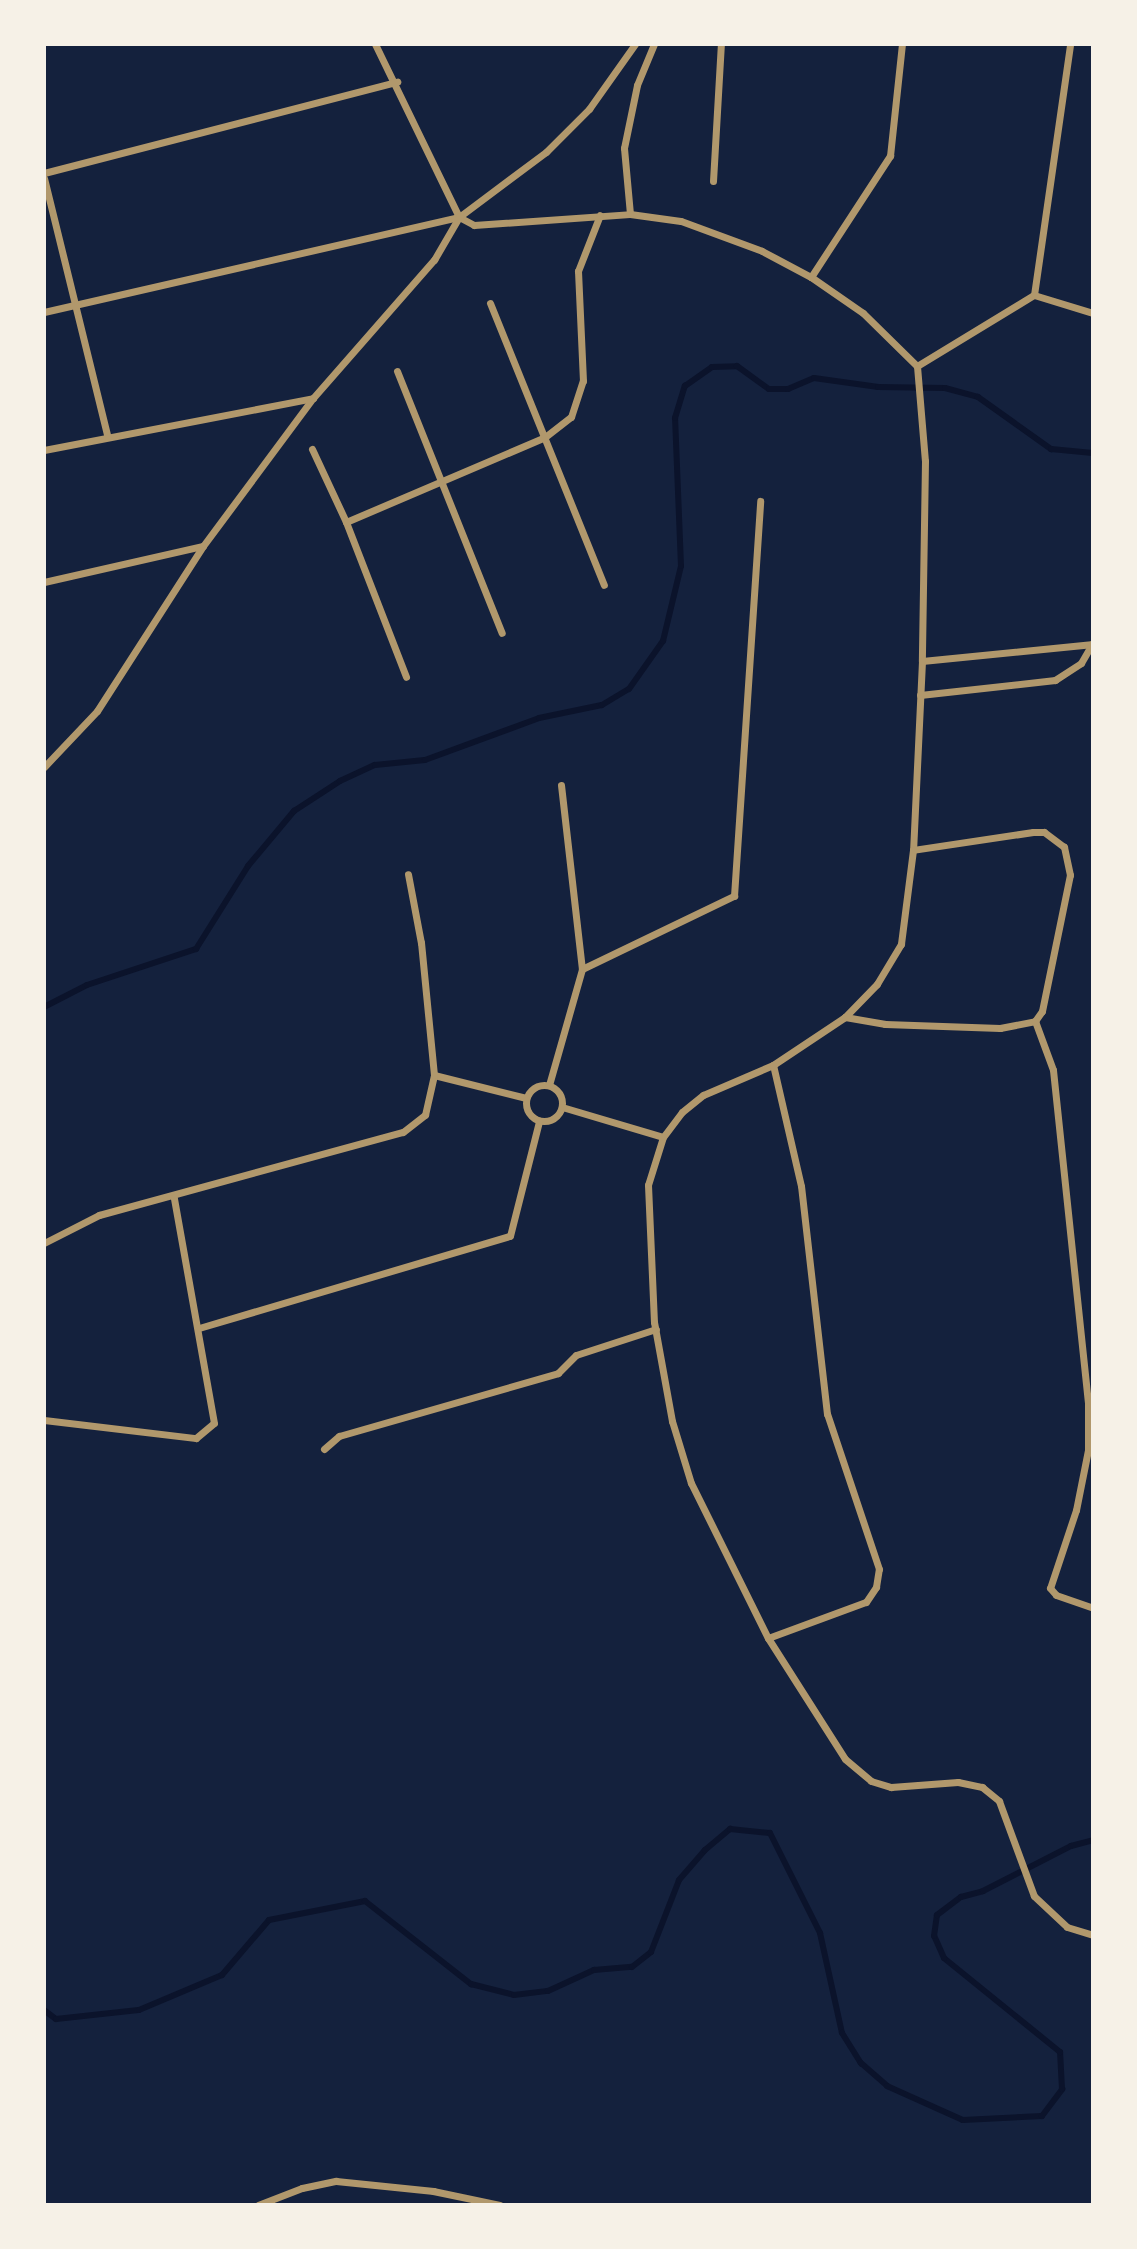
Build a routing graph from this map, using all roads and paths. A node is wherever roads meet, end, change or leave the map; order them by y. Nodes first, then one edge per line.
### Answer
1 (375, 44) edge
2 (635, 44) edge
3 (654, 44) edge
4 (721, 44) edge
5 (902, 44) edge
6 (1070, 44) edge
7 (397, 82) junction
8 (44, 175) edge
9 (713, 181) dead end
10 (630, 214) junction
11 (600, 215) junction
12 (458, 217) junction
13 (811, 277) junction
14 (1034, 295) junction
15 (489, 303) dead end
16 (75, 305) junction
17 (44, 312) edge
18 (1093, 313) edge
19 (917, 366) junction
20 (397, 371) dead end
21 (313, 398) junction
22 (107, 435) junction
23 (545, 436) junction
24 (312, 449) dead end
25 (44, 450) edge
26 (444, 482) junction
27 (760, 501) dead end
28 (346, 522) junction
29 (203, 546) junction
30 (44, 582) edge
31 (604, 585) dead end
32 (502, 633) dead end
33 (1092, 644) edge
34 (922, 661) junction
35 (406, 677) dead end
36 (920, 695) junction
37 (44, 767) edge
38 (561, 785) dead end
39 (913, 850) junction
40 (408, 874) dead end
41 (582, 969) junction
42 (845, 1017) junction
43 (1035, 1021) junction
44 (773, 1065) junction
45 (435, 1075) junction
46 (549, 1085) junction
47 (526, 1098) junction
48 (562, 1107) junction
49 (539, 1121) junction
50 (663, 1137) junction
51 (174, 1198) junction
52 (44, 1243) edge
53 (199, 1328) junction
54 (656, 1329) junction
55 (44, 1420) edge
56 (324, 1449) dead end
57 (1093, 1608) edge
58 (768, 1638) junction
59 (1093, 1935) edge
60 (258, 2205) edge
61 (500, 2205) edge

1 - 7 street
2 - 12 street
3 - 10 street
4 - 9 street
5 - 13 street
6 - 14 street
7 - 8 street
7 - 12 street
8 - 16 street
10 - 11 street
10 - 13 street
11 - 12 street
11 - 23 street
12 - 16 street
12 - 21 street
13 - 19 street
14 - 18 street
14 - 19 street
15 - 23 street
16 - 17 street
16 - 22 street
19 - 34 street
20 - 26 street
21 - 22 street
21 - 29 street
22 - 25 street
23 - 26 street
23 - 31 street
24 - 28 street
26 - 28 street
26 - 32 street
27 - 41 street
28 - 35 street
29 - 30 street
29 - 37 street
33 - 34 street
33 - 36 street
34 - 36 street
36 - 39 street
38 - 41 street
39 - 42 street
39 - 43 street
40 - 45 street
41 - 46 street
42 - 43 street
42 - 44 street
43 - 57 street
44 - 50 street
44 - 58 street
45 - 47 street
45 - 51 street
46 - 47 street
46 - 48 street
47 - 49 street
48 - 49 street
48 - 50 street
49 - 53 street
50 - 54 street
51 - 52 street
51 - 53 street
53 - 55 street
54 - 56 street
54 - 58 street
58 - 59 street
60 - 61 street

